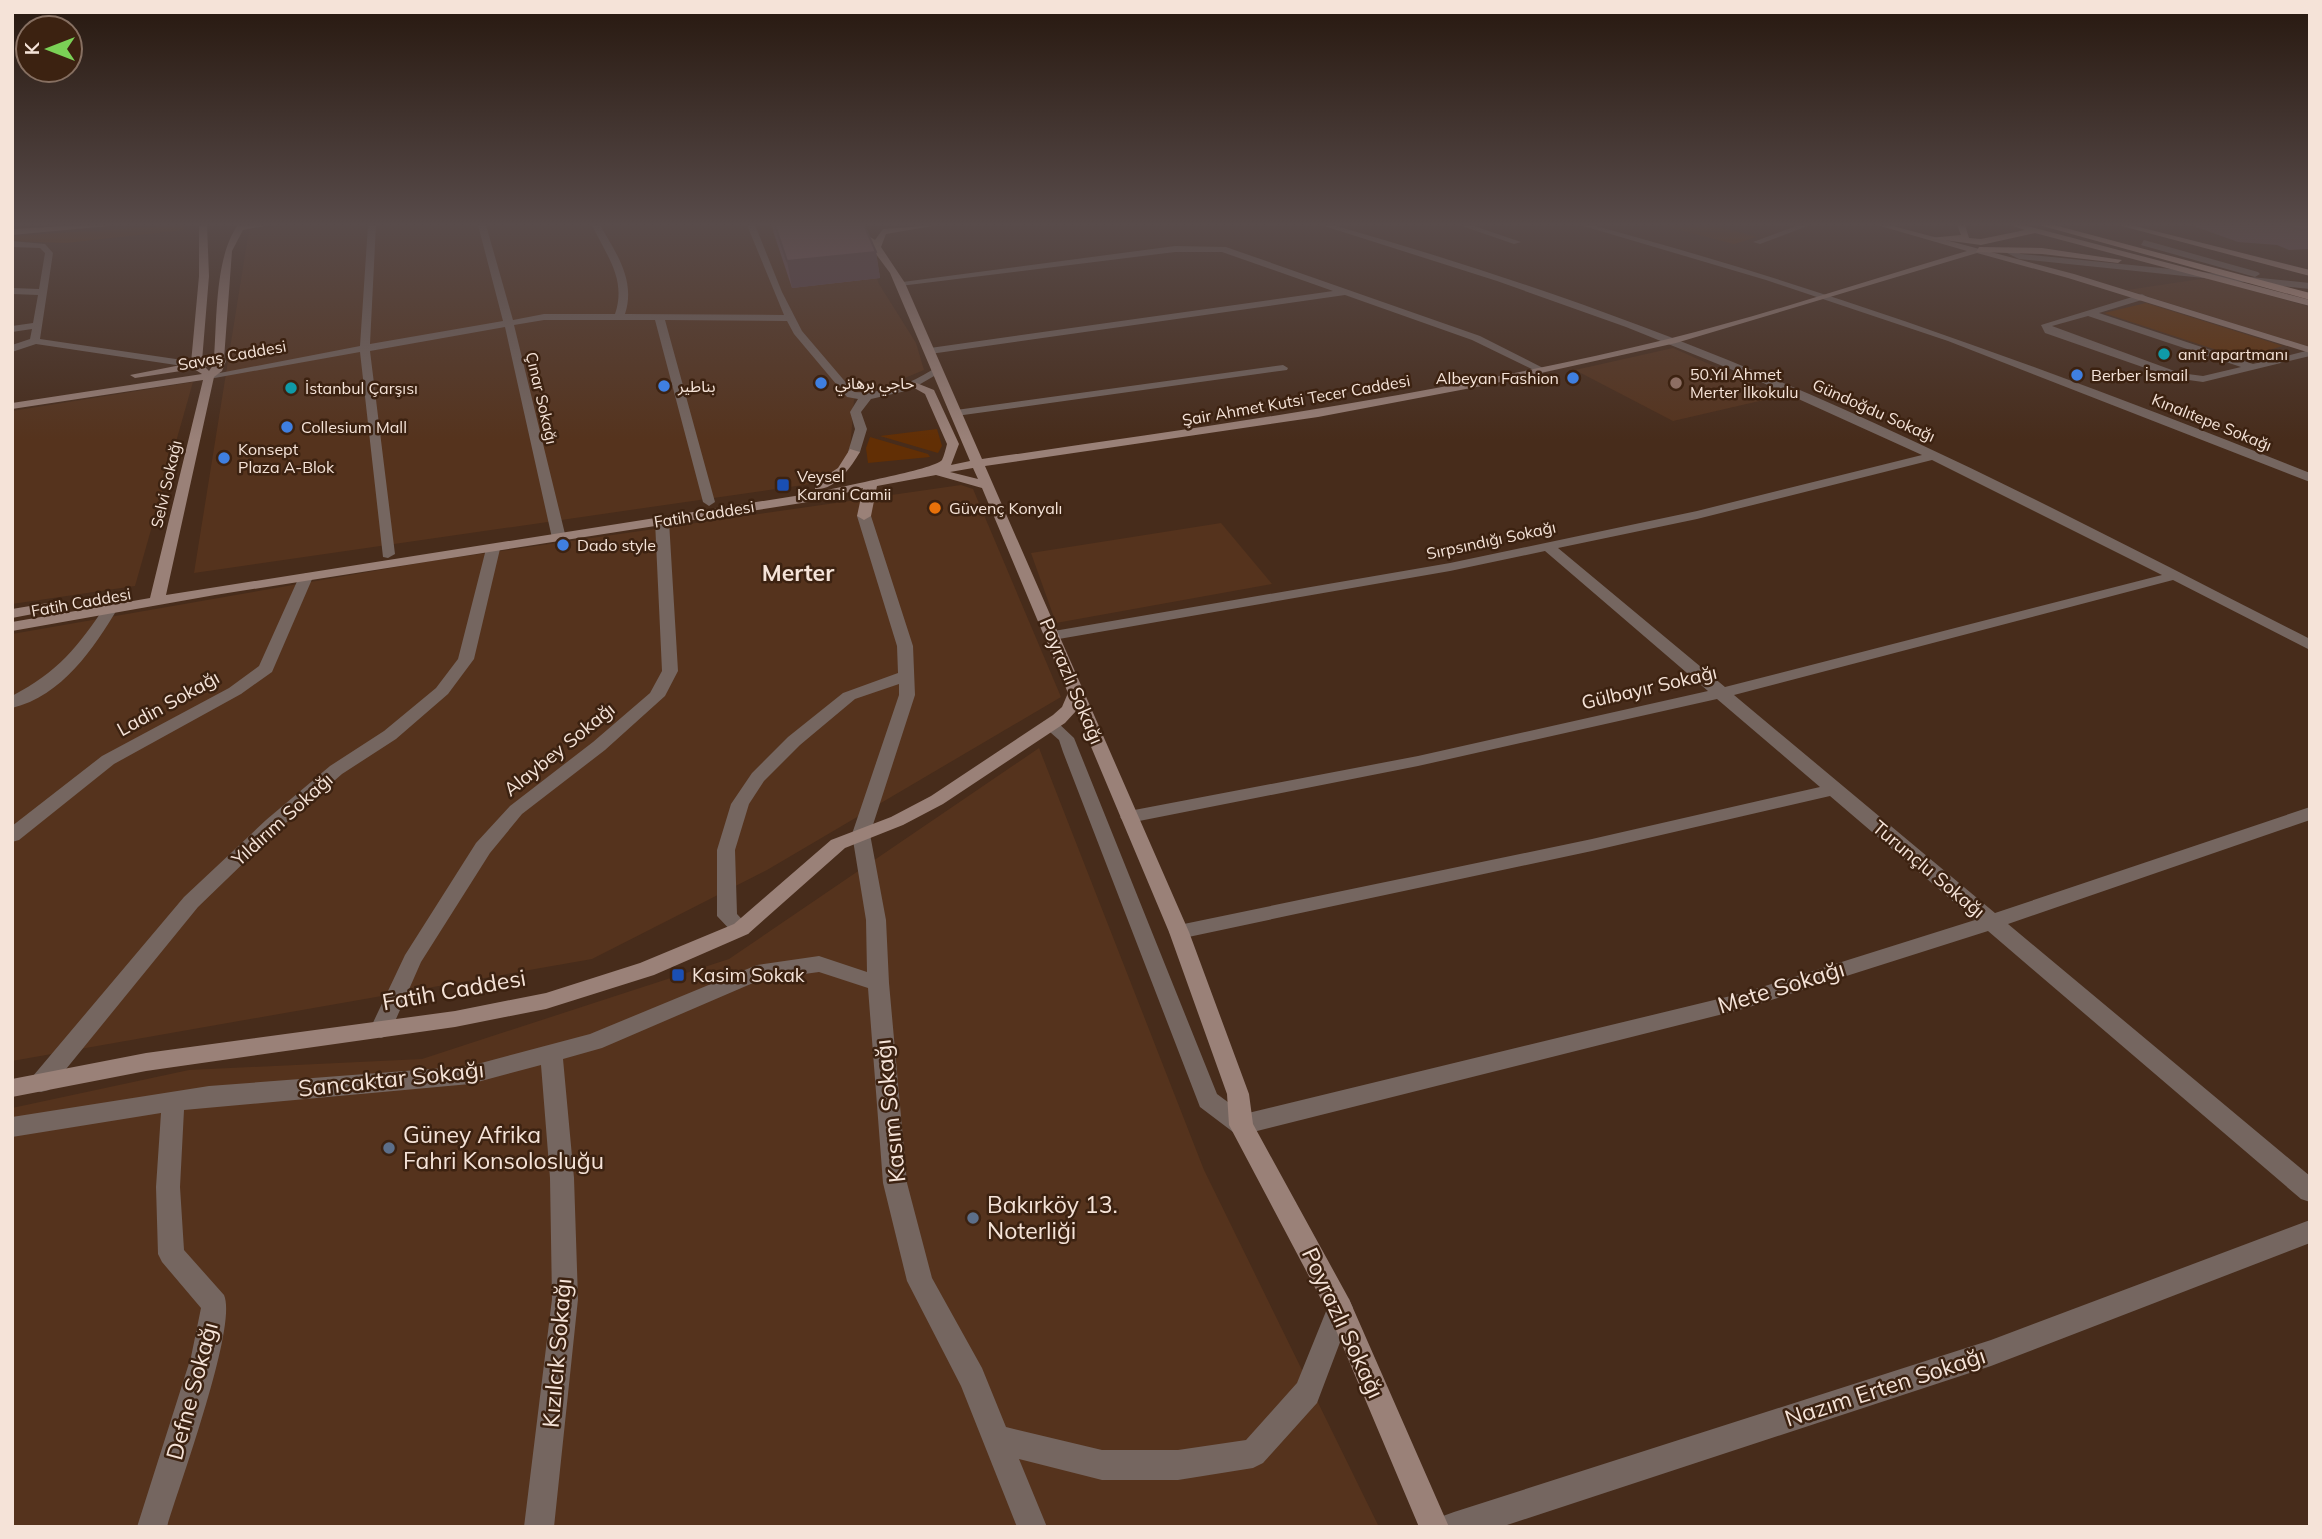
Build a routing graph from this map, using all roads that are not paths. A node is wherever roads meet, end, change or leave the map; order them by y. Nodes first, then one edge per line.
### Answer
1 (42, 297) edge
2 (202, 297) edge
3 (225, 297) edge
4 (368, 297) edge
5 (499, 297) edge
6 (627, 297) edge
7 (782, 297) edge
8 (906, 297) edge
9 (1314, 297) edge
10 (1361, 297) edge
11 (1544, 297) edge
12 (1818, 297) edge
13 (1829, 297) edge
14 (2142, 297) joint
15 (2289, 297) edge
16 (2310, 303) edge
17 (2091, 313) junction
18 (619, 317) junction
19 (659, 317) junction
20 (791, 318) junction
21 (506, 324) junction
22 (38, 325) junction
23 (12, 328) edge
24 (36, 341) junction
25 (1672, 341) junction
26 (365, 348) junction
27 (12, 349) edge
28 (930, 351) junction
29 (2310, 351) edge
30 (221, 361) junction
31 (196, 365) junction
32 (2253, 367) junction
33 (1283, 368) dead end
34 (1542, 370) junction
35 (936, 373) junction
36 (209, 376) junction
37 (914, 385) junction
38 (867, 397) junction
39 (13, 404) edge
40 (956, 413) junction
41 (855, 452) junction
42 (1932, 456) junction
43 (980, 463) junction
44 (927, 473) junction
45 (862, 477) junction
46 (2310, 478) edge
47 (819, 486) junction
48 (989, 486) junction
49 (709, 502) junction
50 (864, 516) joint
51 (662, 521) junction
52 (558, 534) junction
53 (1548, 546) junction
54 (493, 549) junction
55 (388, 554) junction
56 (2174, 576) junction
57 (306, 577) junction
58 (158, 595) junction
59 (111, 608) junction
60 (12, 614) edge
61 (12, 627) edge
62 (1053, 635) junction
63 (2310, 645) edge
64 (906, 676) junction
65 (1076, 693) junction
66 (1722, 693) junction
67 (12, 703) edge
68 (1050, 725) junction
69 (1095, 736) junction
70 (1834, 789) junction
71 (2310, 813) edge
72 (1129, 817) junction
73 (861, 834) junction
74 (12, 836) edge
75 (1992, 922) junction
76 (741, 929) junction
77 (1179, 932) junction
78 (878, 983) junction
79 (381, 1029) junction
80 (551, 1053) junction
81 (41, 1083) junction
82 (12, 1088) edge
83 (173, 1101) junction
84 (1241, 1125) junction
85 (12, 1127) edge
86 (2310, 1191) edge
87 (2310, 1231) edge
88 (1340, 1308) junction
89 (998, 1439) junction
90 (152, 1527) edge
91 (539, 1527) edge
92 (1032, 1527) edge
93 (1434, 1527) edge
94 (1454, 1527) edge

1 - 22 street
2 - 31 main road
3 - 30 main road
4 - 26 street
5 - 21 street, Çınar Sokağı
6 - 18 street
7 - 20 street
8 - 28 main road, Poyrazlı Sokağı
9 - 28 street
10 - 34 street
11 - 25 street, Gündoğdu Sokağı
12 - 25 main road, Şair Ahmet Kutsi Tecer Caddesi
13 - 46 street, Kınalıtepe Sokağı
14 - 17 street
14 - 29 main road
15 - 16 main road
17 - 32 street
17 - 32 street
18 - 19 street, Savaş Caddesi
18 - 21 street, Savaş Caddesi
19 - 20 street, Savaş Caddesi
19 - 49 street
20 - 38 street
21 - 26 street, Savaş Caddesi
21 - 52 street, Çınar Sokağı
22 - 23 street
22 - 24 street
24 - 27 street
24 - 31 street
25 - 34 main road, Şair Ahmet Kutsi Tecer Caddesi
25 - 42 street, Gündoğdu Sokağı
26 - 36 street, Savaş Caddesi
26 - 55 street
28 - 35 main road, Poyrazlı Sokağı
29 - 32 street
30 - 31 main road, Savaş Caddesi
30 - 36 main road
31 - 36 main road
31 - 39 main road, Savaş Caddesi
33 - 40 street
34 - 43 main road, Şair Ahmet Kutsi Tecer Caddesi
35 - 37 street
35 - 40 main road, Poyrazlı Sokağı
36 - 39 main road, Savaş Caddesi
36 - 58 main road, Selvi Sokağı
37 - 38 street
37 - 44 main road
38 - 41 street
40 - 43 main road, Poyrazlı Sokağı
41 - 45 main road
41 - 47 main road
42 - 53 street, Sırpsındığı Sokağı
42 - 56 street, Gündoğdu Sokağı
43 - 44 main road, Fatih Caddesi
43 - 48 main road, Poyrazlı Sokağı
44 - 45 main road, Fatih Caddesi
44 - 48 main road
45 - 47 main road, Fatih Caddesi
45 - 50 main road
45 - 51 main road, Fatih Caddesi
47 - 49 main road, Fatih Caddesi
48 - 62 main road, Poyrazlı Sokağı
49 - 52 main road, Fatih Caddesi
50 - 64 street, Kasım Sokağı
51 - 52 main road, Fatih Caddesi
51 - 79 street, Alaybey Sokağı
52 - 54 main road, Fatih Caddesi
52 - 55 main road, Fatih Caddesi
53 - 62 street, Sırpsındığı Sokağı
53 - 66 street, Turunçlu Sokağı
54 - 57 main road, Fatih Caddesi
54 - 81 street, Yıldırım Sokağı
55 - 58 main road, Fatih Caddesi
56 - 63 street, Gündoğdu Sokağı
56 - 66 street, Gülbayır Sokağı
57 - 58 main road, Fatih Caddesi
57 - 74 street, Ladin Sokağı
58 - 59 main road, Fatih Caddesi
58 - 60 main road, Fatih Caddesi
59 - 61 main road, Fatih Caddesi
59 - 67 street
62 - 65 main road, Poyrazlı Sokağı
64 - 73 street, Kasım Sokağı
64 - 76 street
65 - 68 main road, Fatih Caddesi
65 - 69 main road, Poyrazlı Sokağı
66 - 70 street, Turunçlu Sokağı
66 - 72 street, Gülbayır Sokağı
68 - 69 main road
68 - 73 main road, Fatih Caddesi
68 - 84 street, Poyrazlı Sokağı
69 - 72 main road, Poyrazlı Sokağı
70 - 75 street, Turunçlu Sokağı
70 - 77 street
71 - 75 street, Mete Sokağı
72 - 77 main road, Poyrazlı Sokağı
73 - 76 main road, Fatih Caddesi
73 - 78 street, Kasım Sokağı
75 - 84 street, Mete Sokağı
75 - 86 street, Turunçlu Sokağı
76 - 79 main road, Fatih Caddesi
77 - 84 main road, Poyrazlı Sokağı
78 - 80 street, Sancaktar Sokağı
78 - 89 street, Kasım Sokağı
79 - 81 main road, Fatih Caddesi
80 - 83 street, Sancaktar Sokağı
80 - 91 street, Kızılcık Sokağı
81 - 82 main road, Fatih Caddesi
83 - 85 street, Sancaktar Sokağı
83 - 90 street, Defne Sokağı
84 - 88 main road, Poyrazlı Sokağı
87 - 94 street, Nazım Erten Sokağı
88 - 89 street
88 - 93 main road, Poyrazlı Sokağı
89 - 92 street, Kasım Sokağı

